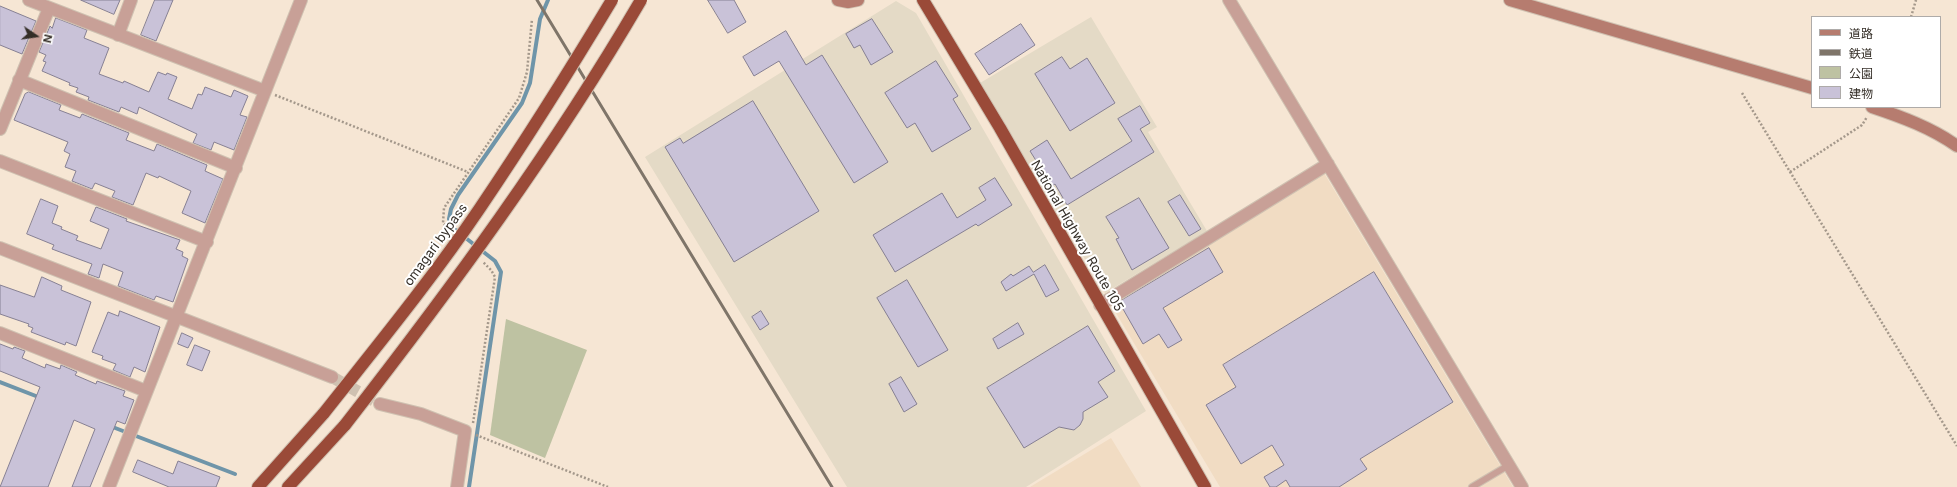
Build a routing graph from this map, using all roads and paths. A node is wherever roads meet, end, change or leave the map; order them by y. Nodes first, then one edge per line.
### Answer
1 (29, 0) edge
2 (131, 0) edge
3 (301, 0) edge
4 (612, 0) edge
5 (641, 0) edge
6 (838, 0) edge
7 (858, 0) edge
8 (923, 0) edge
9 (1228, 0) edge
10 (1510, 0) edge
11 (1916, 0) edge
12 (49, 8) junction
13 (1910, 16) edge
14 (118, 36) junction
15 (19, 80) junction
16 (1811, 88) edge
17 (265, 91) junction
18 (1742, 94) dead end
19 (1872, 108) edge
20 (1876, 108) edge
21 (0, 129) edge
22 (1957, 146) edge
23 (0, 161) edge
24 (1328, 164) junction
25 (236, 168) junction
26 (468, 172) dead end
27 (1790, 172) junction
28 (207, 242) junction
29 (0, 248) edge
30 (1100, 305) junction
31 (177, 318) junction
32 (0, 333) edge
33 (332, 377) tunnel mouth
34 (146, 391) junction
35 (380, 404) tunnel mouth
36 (471, 433) dead end
37 (1957, 446) edge
38 (1509, 465) junction
39 (109, 487) edge
40 (258, 487) edge
41 (288, 487) edge
42 (457, 487) edge
43 (608, 487) edge
44 (1205, 487) edge
45 (1472, 487) edge
46 (1522, 487) edge

1 - 12 street
2 - 14 street
3 - 17 street
4 - 40 highway, omagari bypass, bridge
5 - 41 highway, bridge
6 - 7 street
8 - 30 highway, National Highway Route 105
9 - 24 street
10 - 16 street
11 - 13 path
12 - 14 street
12 - 15 street
14 - 17 street
15 - 21 street
15 - 25 street
17 - 25 street
17 - 26 path
18 - 27 path
19 - 27 path
20 - 22 street
23 - 28 street
24 - 30 street
24 - 38 street
25 - 28 street
27 - 37 path
28 - 31 street
29 - 31 street
30 - 44 highway, National Highway Route 105
31 - 33 street
31 - 34 street
32 - 34 street
34 - 39 street
35 - 42 street
36 - 43 path
38 - 45 lane
38 - 46 street

